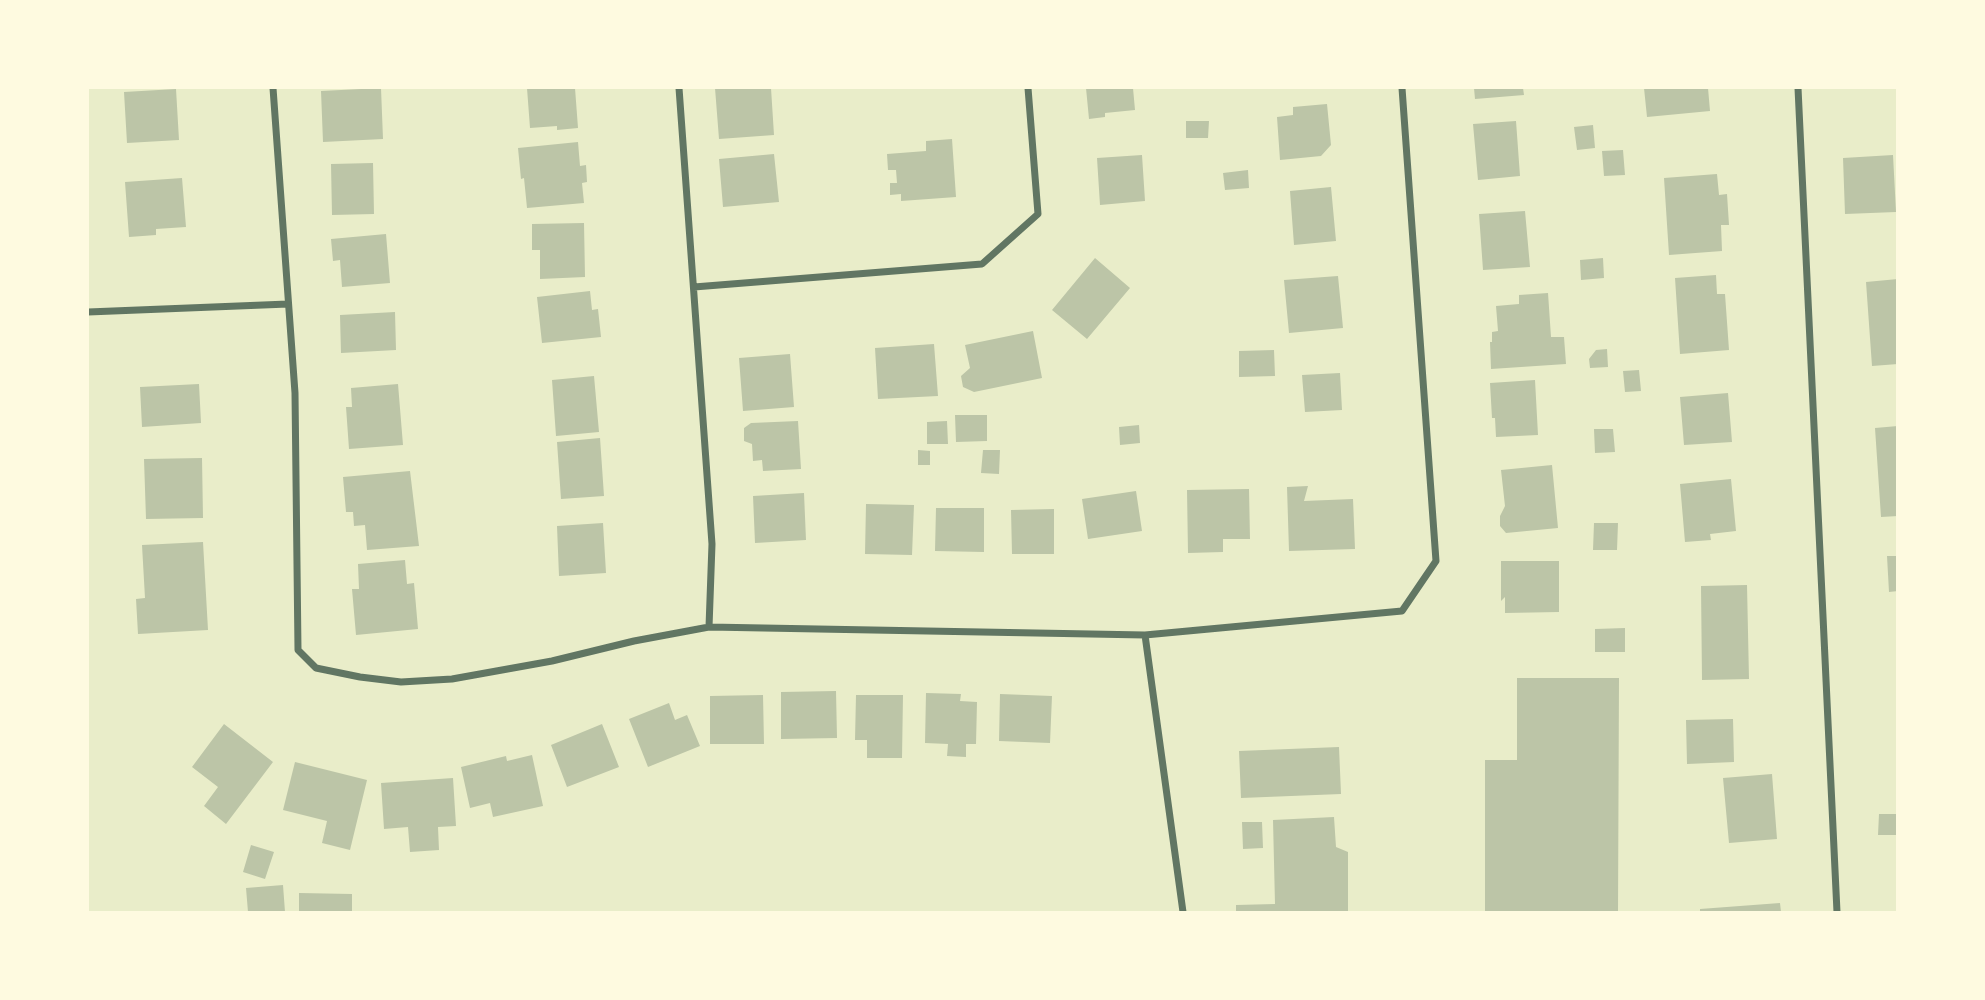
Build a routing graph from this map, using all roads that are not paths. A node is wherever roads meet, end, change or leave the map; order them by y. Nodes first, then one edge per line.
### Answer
1 (273, 88) edge
2 (679, 88) edge
3 (1028, 88) edge
4 (1402, 88) edge
5 (1798, 88) edge
6 (694, 287) junction
7 (288, 304) junction
8 (88, 312) edge
9 (709, 627) junction
10 (1145, 635) junction
11 (1183, 912) edge
12 (1837, 912) edge

1 - 7 street
2 - 6 street
3 - 6 street
4 - 10 street
5 - 12 street
6 - 9 street
7 - 8 street
7 - 9 street
9 - 10 street
10 - 11 street

